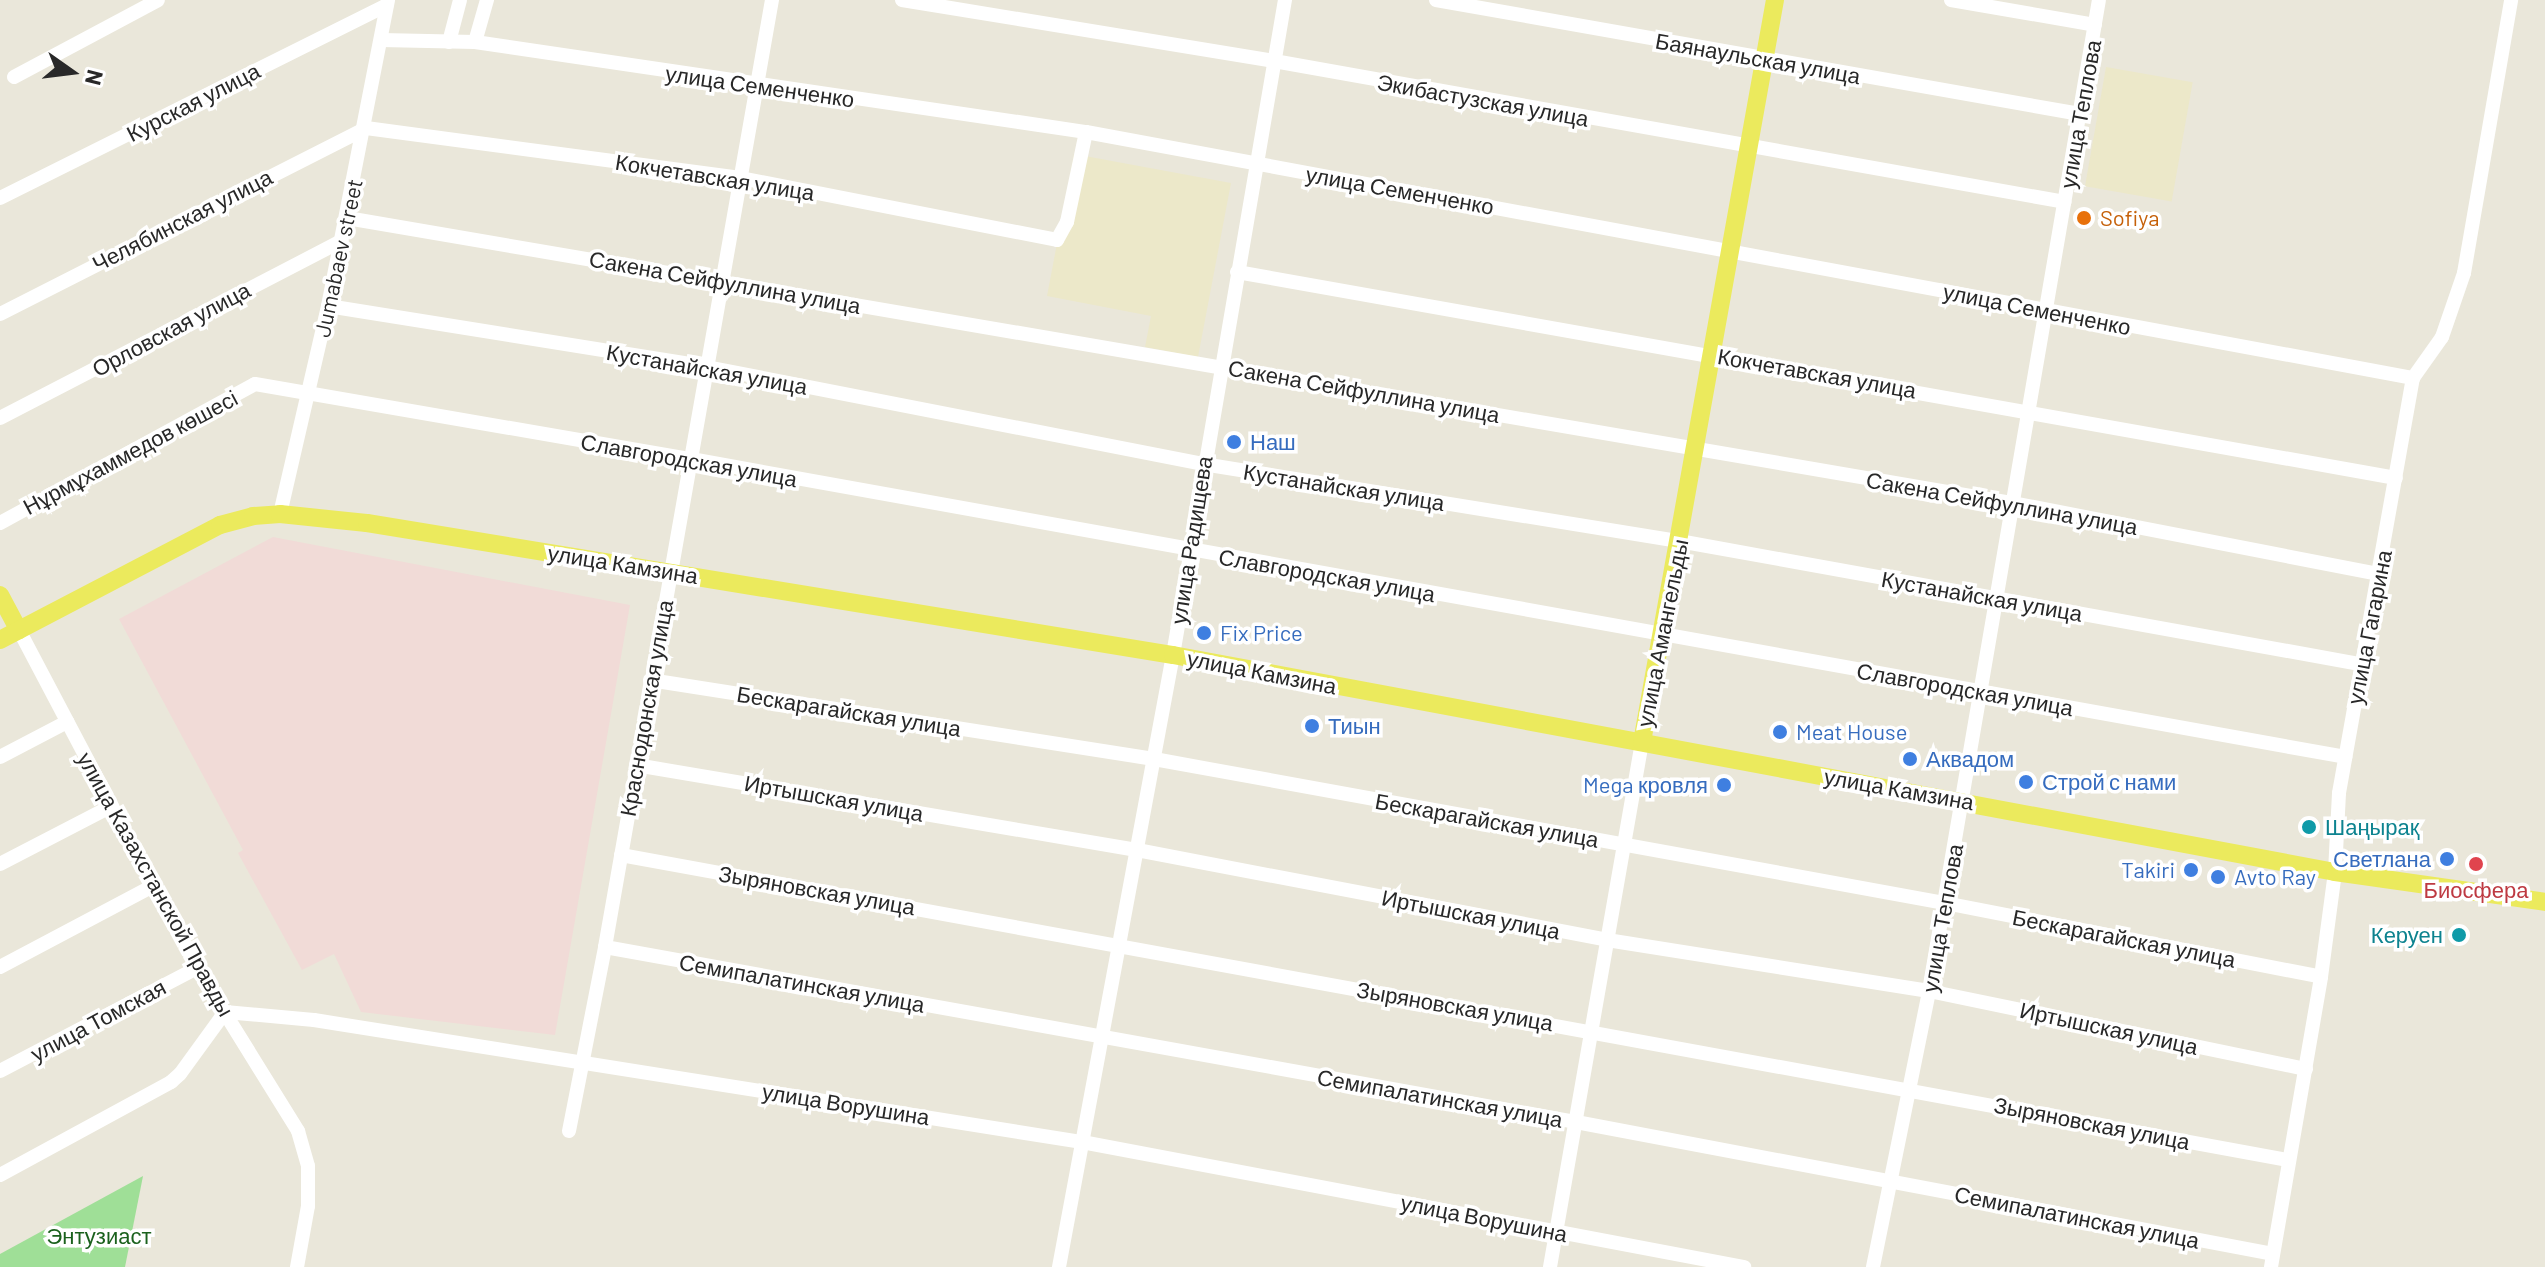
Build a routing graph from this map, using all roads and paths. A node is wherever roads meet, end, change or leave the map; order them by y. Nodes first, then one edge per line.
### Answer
1 (158, 0) edge
2 (460, 0) edge
3 (487, 0) edge
4 (772, 0) edge
5 (902, 0) edge
6 (1285, 0) edge
7 (1436, 0) edge
8 (1775, 0) edge
9 (1951, 0) edge
10 (2099, 0) edge
11 (2511, 0) edge
12 (388, 3) edge
13 (2095, 25) junction
14 (381, 40) junction
15 (449, 42) junction
16 (475, 42) junction
17 (1765, 60) junction
18 (1274, 61) junction
19 (14, 77) dead end
20 (755, 85) junction
21 (2080, 114) junction
22 (366, 128) junction
23 (1086, 132) junction
24 (1749, 149) junction
25 (1256, 164) junction
26 (741, 178) junction
27 (0, 198) edge
28 (2065, 202) junction
29 (347, 218) junction
30 (342, 241) junction
31 (1730, 252) junction
32 (1237, 272) junction
33 (723, 281) junction
34 (328, 306) junction
35 (2046, 310) junction
36 (0, 314) edge
37 (1712, 354) junction
38 (1220, 365) junction
39 (707, 367) junction
40 (2413, 378) junction
41 (308, 395) junction
42 (2029, 412) junction
43 (0, 418) edge
44 (1694, 450) junction
45 (691, 459) junction
46 (1203, 464) junction
47 (2396, 478) junction
48 (2013, 503) junction
49 (280, 514) junction
50 (0, 523) edge
51 (1679, 541) junction
52 (1188, 550) junction
53 (670, 571) junction
54 (2379, 574) junction
55 (0, 595) edge
56 (1996, 599) junction
57 (19, 630) junction
58 (1660, 635) junction
59 (0, 640) edge
60 (1173, 655) junction
61 (2360, 664) junction
62 (650, 680) junction
63 (1981, 692) junction
64 (67, 722) junction
65 (1642, 742) junction
66 (0, 757) edge
67 (2345, 757) junction
68 (1154, 759) junction
69 (636, 765) junction
70 (1962, 800) junction
71 (112, 806) junction
72 (1623, 845) junction
73 (1137, 850) junction
74 (621, 855) junction
75 (0, 864) edge
76 (2335, 872) junction
77 (153, 886) junction
78 (2545, 902) edge
79 (1945, 903) junction
80 (1607, 940) junction
81 (1119, 945) junction
82 (605, 947) junction
83 (0, 967) edge
84 (197, 968) junction
85 (2321, 977) junction
86 (1929, 991) junction
87 (225, 1012) junction
88 (1592, 1031) junction
89 (1102, 1036) junction
90 (581, 1064) junction
91 (2306, 1069) junction
92 (0, 1071) edge
93 (1908, 1088) junction
94 (1576, 1122) junction
95 (569, 1131) dead end
96 (1082, 1142) junction
97 (2288, 1160) junction
98 (0, 1175) edge
99 (1890, 1182) junction
100 (1557, 1232) junction
101 (2272, 1261) edge
102 (297, 1267) edge
103 (1059, 1267) edge
104 (1550, 1267) edge
105 (1744, 1267) edge
106 (1873, 1267) edge

1 - 19 street
2 - 15 street
3 - 16 street
4 - 20 street, Краснодонская улица
5 - 18 street, Экибастузская улица
6 - 18 street, улица Радищева
7 - 17 street, Баянаульская улица
8 - 17 main road, улица Амангельды
9 - 13 street
10 - 13 street, улица Теплова
11 - 40 street, улица Гагарина
12 - 14 street, Jumabaev street
12 - 27 street, Курская улица
13 - 21 street, улица Теплова
14 - 15 street, улица Семенченко
14 - 22 street, Jumabaev street
15 - 16 street, улица Семенченко
16 - 20 street, улица Семенченко
17 - 21 street, Баянаульская улица
17 - 24 main road, улица Амангельды
18 - 24 street, Экибастузская улица
18 - 25 street, улица Радищева
20 - 23 street, улица Семенченко
20 - 26 street, Краснодонская улица
21 - 28 street, улица Теплова
22 - 26 street, Кокчетавская улица
22 - 29 street, Jumabaev street
22 - 36 street, Челябинская улица
23 - 25 street, улица Семенченко
23 - 26 street, Кокчетавская улица
24 - 28 street, Экибастузская улица
24 - 31 main road, улица Амангельды
25 - 31 street, улица Семенченко
25 - 32 street, улица Радищева
26 - 33 street, Краснодонская улица
28 - 35 street, улица Теплова
29 - 30 street, Jumabaev street
29 - 33 street, Сакена Сейфуллина улица
30 - 34 street, Jumabaev street
30 - 43 street, Орловская улица
31 - 35 street, улица Семенченко
31 - 37 main road, улица Амангельды
32 - 37 street, Кокчетавская улица
32 - 38 street, улица Радищева
33 - 38 street, Сакена Сейфуллина улица
33 - 39 street, Краснодонская улица
34 - 39 street, Кустанайская улица
34 - 41 street, Jumabaev street
35 - 40 street, улица Семенченко
35 - 42 street, улица Теплова
37 - 42 street, Кокчетавская улица
37 - 44 main road, улица Амангельды
38 - 44 street, Сакена Сейфуллина улица
38 - 46 street, улица Радищева
39 - 45 street, Краснодонская улица
39 - 46 street, Кустанайская улица
40 - 47 street, улица Гагарина
41 - 45 street, Славгородская улица
41 - 49 street, Jumabaev street
41 - 50 street, Нұрмұхаммедов көшесі
42 - 47 street, Кокчетавская улица
42 - 48 street, улица Теплова
44 - 48 street, Сакена Сейфуллина улица
44 - 51 main road, улица Амангельды
45 - 52 street, Славгородская улица
45 - 53 street, Краснодонская улица
46 - 51 street, Кустанайская улица
46 - 52 street, улица Радищева
47 - 54 street, улица Гагарина
48 - 54 street, Сакена Сейфуллина улица
48 - 56 street, улица Теплова
49 - 53 main road, улица Камзина
49 - 57 main road, улица Камзина
51 - 56 street, Кустанайская улица
51 - 58 main road, улица Амангельды
52 - 58 street, Славгородская улица
52 - 60 street, улица Радищева
53 - 60 main road, улица Камзина
53 - 62 street, Краснодонская улица
54 - 61 street, улица Гагарина
55 - 57 main road, улица Казахстанской Правды
56 - 61 street, Кустанайская улица
56 - 63 street, улица Теплова
57 - 59 main road, улица Камзина
57 - 64 street, улица Казахстанской Правды
58 - 63 street, Славгородская улица
58 - 65 main road, улица Амангельды
60 - 65 main road, улица Камзина
60 - 68 street, улица Радищева
61 - 67 street, улица Гагарина
62 - 68 street, Бескарагайская улица
62 - 69 street, Краснодонская улица
63 - 67 street, Славгородская улица
63 - 70 street, улица Теплова
64 - 66 street
64 - 71 street, улица Казахстанской Правды
65 - 70 main road, улица Камзина
65 - 72 street, улица Амангельды
67 - 76 street, улица Гагарина
68 - 72 street, Бескарагайская улица
68 - 73 street, улица Радищева
69 - 73 street, Иртышская улица
69 - 74 street, Краснодонская улица
70 - 76 main road, улица Камзина
70 - 79 street, улица Теплова
71 - 75 street
71 - 77 street, улица Казахстанской Правды
72 - 79 street, Бескарагайская улица
72 - 80 street, улица Амангельды
73 - 80 street, Иртышская улица
73 - 81 street, улица Радищева
74 - 81 street, Зыряновская улица
74 - 82 street, Краснодонская улица
76 - 78 main road, улица Камзина
76 - 85 street, улица Гагарина
77 - 83 street
77 - 84 street, улица Казахстанской Правды
79 - 85 street, Бескарагайская улица
79 - 86 street, улица Теплова
80 - 86 street, Иртышская улица
80 - 88 street, улица Амангельды
81 - 88 street, Зыряновская улица
81 - 89 street, улица Радищева
82 - 89 street, Семипалатинская улица
82 - 90 street, Краснодонская улица
84 - 87 street, улица Казахстанской Правды
84 - 92 street, улица Томская
85 - 91 street, улица Гагарина
86 - 91 street, Иртышская улица
86 - 93 street, улица Теплова
87 - 90 street, улица Ворушина
87 - 98 street
87 - 102 street, улица Казахстанской Правды
88 - 93 street, Зыряновская улица
88 - 94 street, улица Амангельды
89 - 94 street, Семипалатинская улица
89 - 96 street, улица Радищева
90 - 95 street, Краснодонская улица
90 - 96 street, улица Ворушина
91 - 97 street, улица Гагарина
93 - 97 street, Зыряновская улица
93 - 99 street, улица Теплова
94 - 99 street, Семипалатинская улица
94 - 100 street, улица Амангельды
96 - 100 street, улица Ворушина
96 - 103 street, улица Радищева
97 - 101 street, улица Гагарина
99 - 101 street, Семипалатинская улица
99 - 106 street, улица Теплова
100 - 104 street, улица Амангельды
100 - 105 street, улица Ворушина

